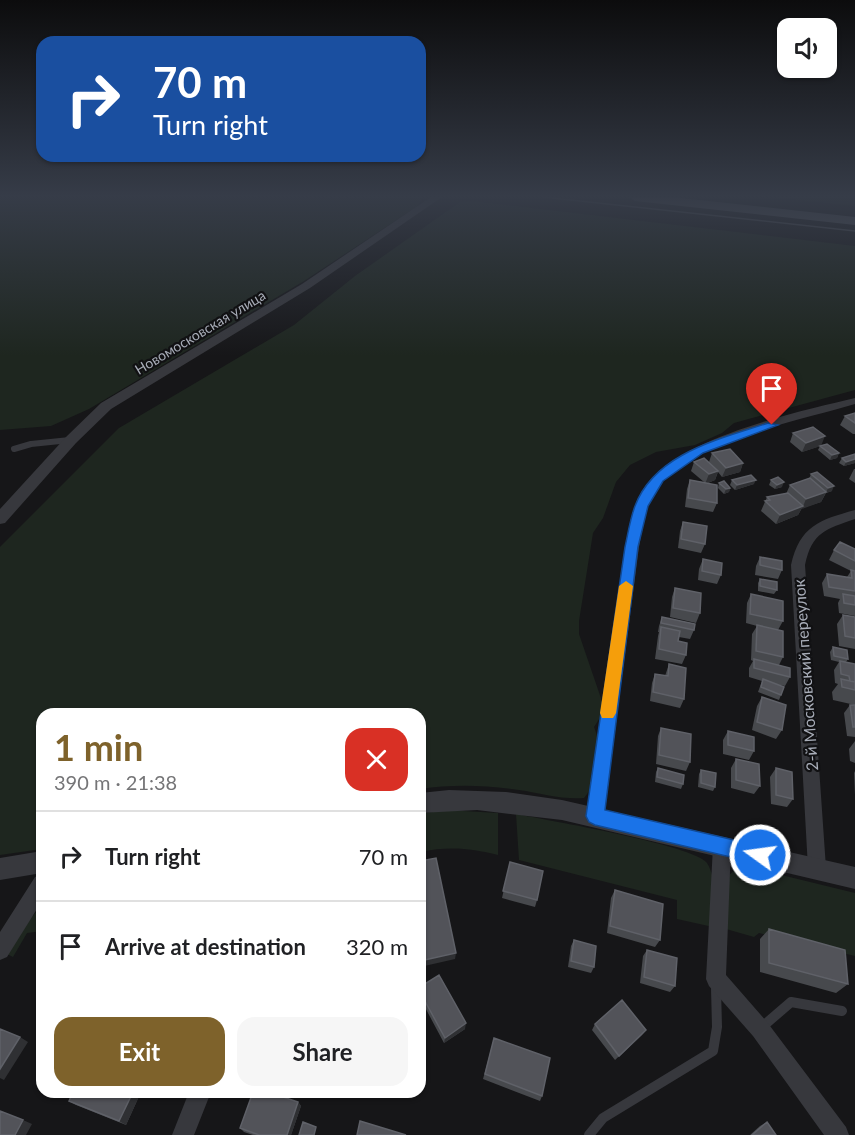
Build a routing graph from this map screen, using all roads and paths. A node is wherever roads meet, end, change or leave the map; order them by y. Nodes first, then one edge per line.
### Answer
1 (360, 250) edge
2 (855, 401) edge
3 (71, 440) junction
4 (14, 449) dead end
5 (855, 514) edge
6 (0, 519) edge
7 (426, 801) edge
8 (595, 816) junction
9 (722, 846) junction
10 (36, 863) edge
11 (817, 868) junction
12 (0, 869) edge
13 (855, 878) edge
14 (36, 893) edge
15 (0, 950) edge
16 (716, 979) junction
17 (842, 1011) dead end
18 (760, 1029) junction
19 (198, 1098) edge
20 (183, 1135) edge
21 (589, 1135) edge
22 (838, 1135) edge

1 - 3 street, Новомосковская улица
2 - 8 street
3 - 4 lane
3 - 6 street, Новомосковская улица
5 - 11 street, 2-й Московский переулок
7 - 8 street
8 - 9 street
9 - 11 street
9 - 16 street
10 - 12 street
11 - 13 street
14 - 15 street
16 - 18 street
16 - 21 lane
17 - 18 lane
18 - 22 street
19 - 20 street

